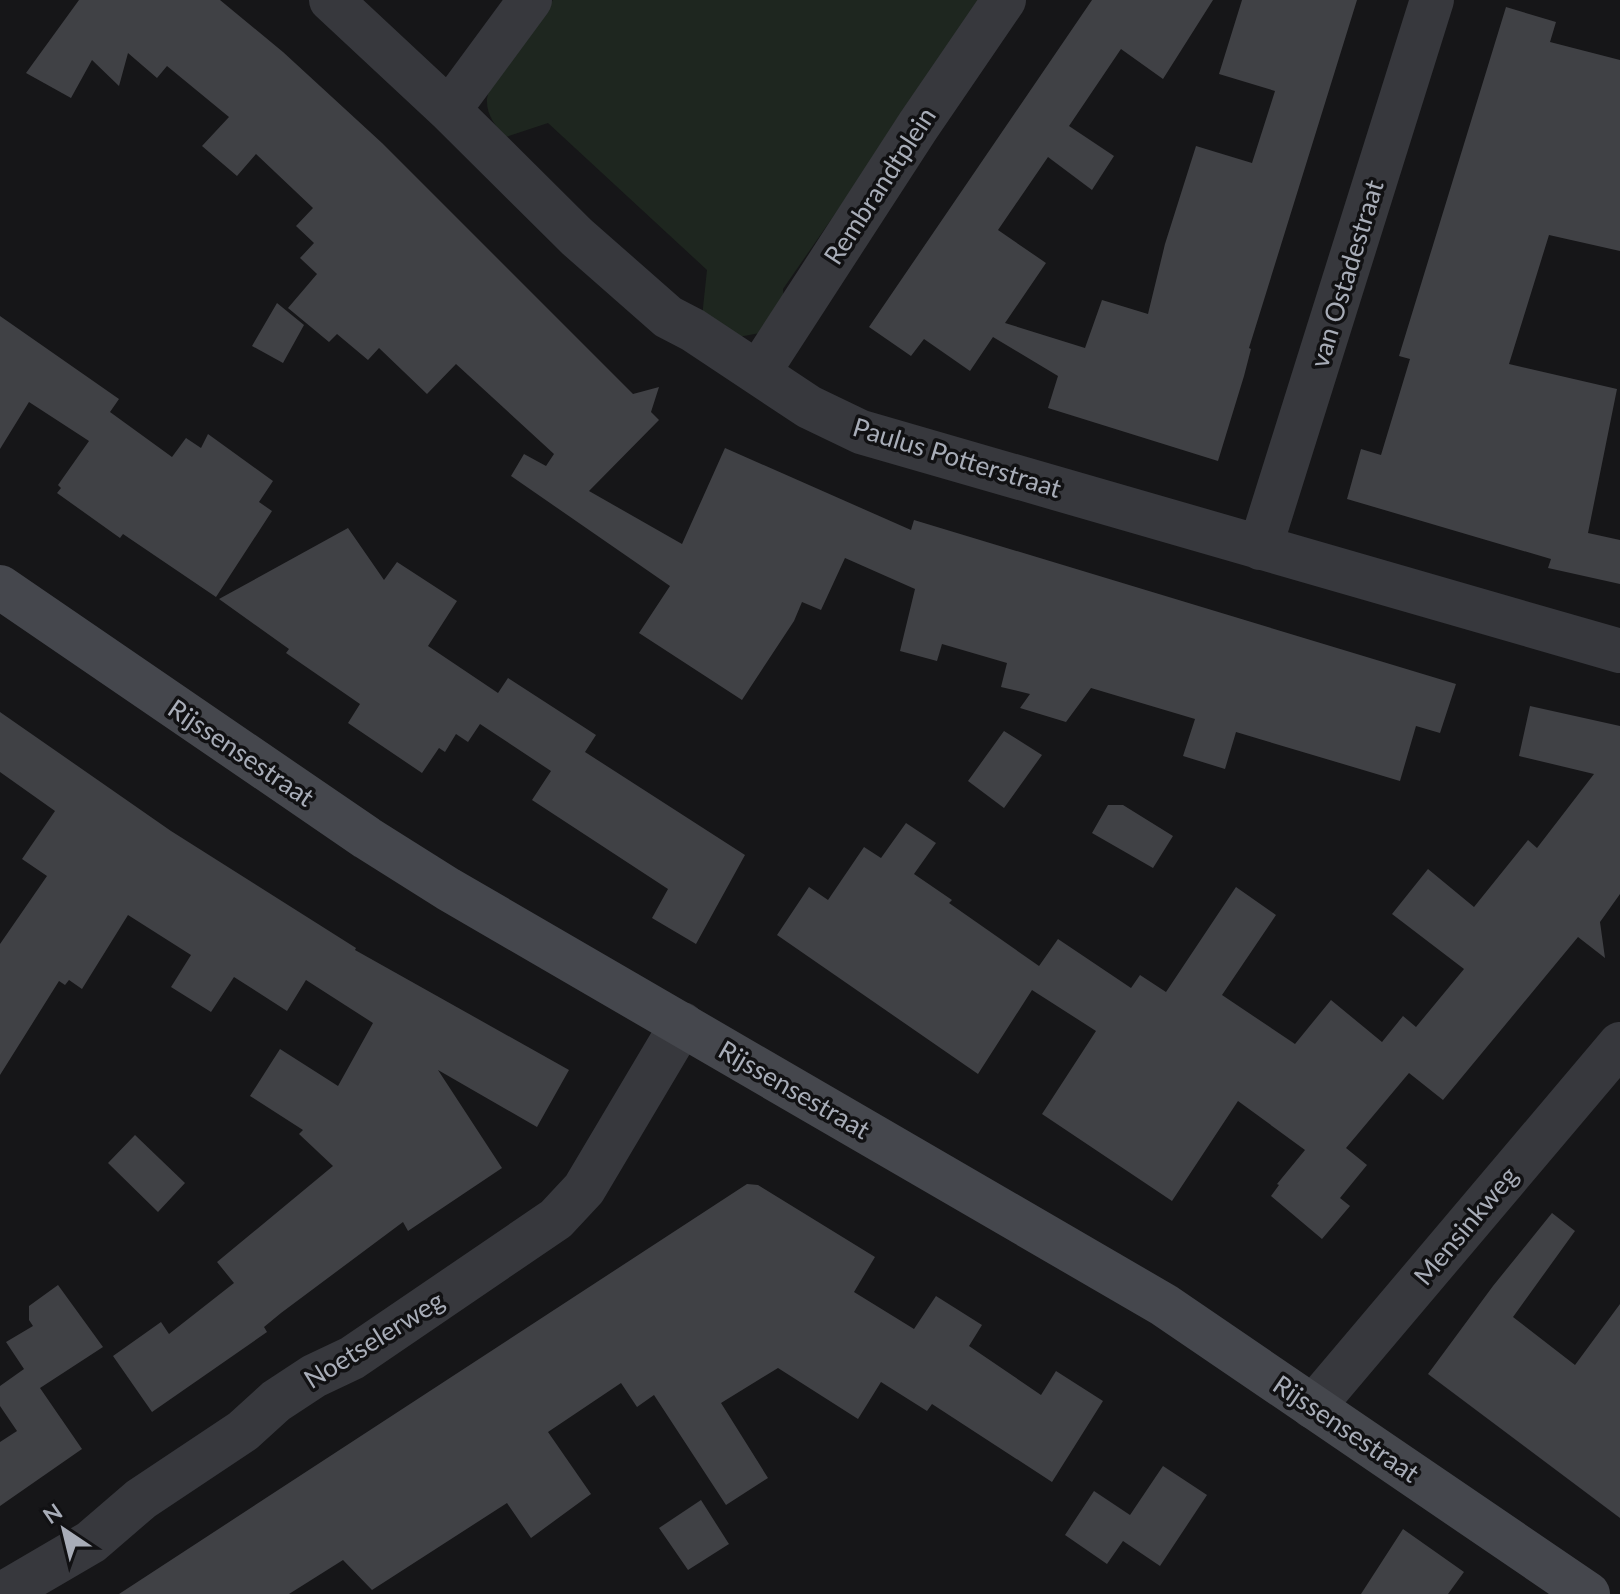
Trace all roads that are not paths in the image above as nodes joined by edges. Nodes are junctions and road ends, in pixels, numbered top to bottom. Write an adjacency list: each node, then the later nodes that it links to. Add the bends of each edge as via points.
1 (331, 0): 5 (street, Paulus Potterstraat)
2 (530, 0): 5 (street)
3 (1004, 0): 6 (street, Rembrandtplein)
4 (1432, 0): 7 (street, van Ostadestraat)
5 (449, 110): 6 (street, Paulus Potterstraat, via 629,285 668,317)
6 (758, 373): 7 (street, Paulus Potterstraat, via 809,407 861,432)
7 (1260, 548): 9 (street, Paulus Potterstraat)
8 (0, 587): 10 (main road, Rijssensestraat, via 367,838)
9 (1620, 651)
10 (682, 1024): 12 (main road, Rijssensestraat, via 1164,1305); 13 (street, Noetselerweg, via 589,1182 556,1219 352,1358 276,1401 91,1542)
11 (1620, 1044): 12 (street, Mensinkweg)
12 (1313, 1407): 14 (main road, Rijssensestraat)
13 (2, 1594)
14 (1588, 1594)

